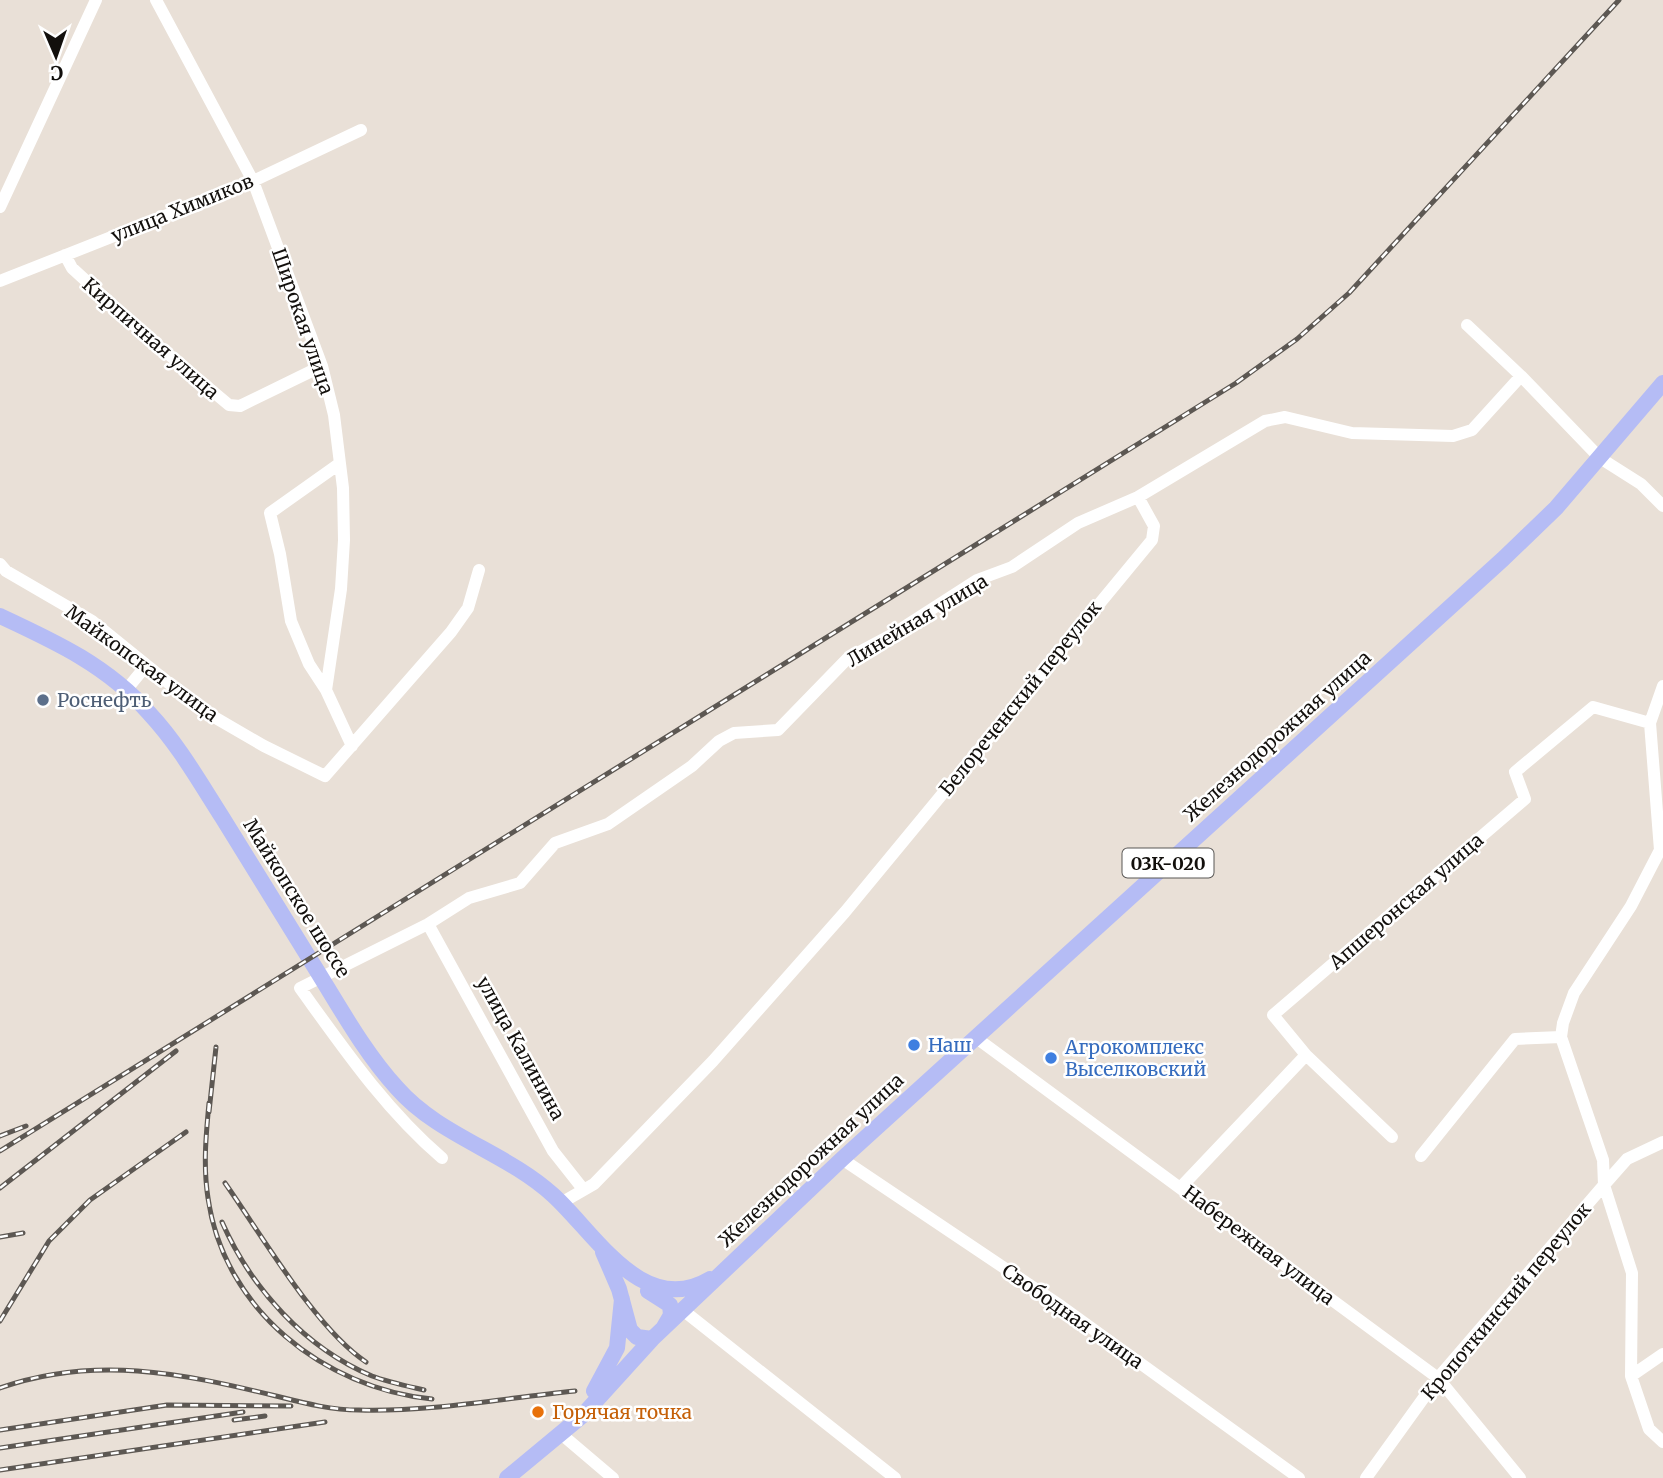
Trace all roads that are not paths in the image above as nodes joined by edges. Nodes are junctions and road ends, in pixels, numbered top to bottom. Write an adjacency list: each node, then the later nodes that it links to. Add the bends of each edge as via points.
1 (96, 0): 5 (street)
2 (156, 0): 4 (street, Широкая улица)
3 (361, 130): 4 (street, улица Химиков)
4 (253, 181): 6 (street, улица Химиков); 9 (street, Широкая улица)
5 (0, 207)
6 (65, 255): 7 (street, улица Химиков); 9 (street, Кирпичная улица, via 72,268 132,324 229,405 240,406)
7 (0, 281)
8 (1467, 325): 10 (street)
9 (322, 366): 13 (street, Широкая улица)
10 (1521, 376): 12 (street); 14 (street, via 1472,430 1430,437 1352,433 1285,417 1265,421)
11 (1663, 383): 12 (main road, Железнодорожная улица / 03К-020)
12 (1600, 458): 15 (street, via 1641,484); 26 (main road, Железнодорожная улица / 03К-020, via 1503,559)
13 (340, 464): 22 (street, Широкая улица, via 341,589); 22 (street, via 270,513 291,621)
14 (1138, 497): 25 (street, Линейная улица, via 1078,523 1012,567 977,580 848,658 778,730 734,733 719,741 692,766 608,824 555,843 520,883 469,898); 36 (street, Белореченский переулок, via 1154,526 1152,540 845,912 713,1061 594,1184)
15 (1663, 506)
16 (0, 564): 19 (street, Майкопская улица, via 92,621)
17 (480, 570): 24 (street, via 468,608 452,632)
18 (0, 616): 21 (main road, Майкопское шоссе, via 92,661)
19 (145, 667): 21 (street); 24 (street, Майкопская улица, via 202,710 325,776)
20 (1663, 686): 23 (street)
21 (127, 689): 37 (main road, Майкопское шоссе, via 192,768 382,1071 417,1107 530,1175)
22 (326, 691): 24 (street)
23 (1650, 723): 27 (street, via 1660,849 1631,906 1574,993); 28 (street, Апшеронская улица, via 1593,707 1515,772 1525,799 1273,1015)
24 (352, 746)
25 (428, 924): 32 (street, Линейная улица, via 300,988 360,1072 407,1128); 36 (street, улица Калинина, via 554,1151)
26 (975, 1037): 33 (main road, Железнодорожная улица / 03К-020); 35 (street, Набережная улица)
27 (1562, 1037): 31 (street, via 1515,1039); 34 (street, via 1603,1160)
28 (1306, 1055): 29 (street, Апшеронская улица); 35 (street)
29 (1392, 1137)
30 (1663, 1142): 34 (street, Кропоткинский переулок, via 1627,1159)
31 (1421, 1156)
32 (442, 1158)
33 (842, 1159): 40 (main road, Железнодорожная улица / 03К-020); 52 (street, Свободная улица, via 1061,1306)
34 (1604, 1185): 45 (street, via 1632,1273); 46 (street, Кропоткинский переулок)
35 (1181, 1187): 46 (street, Набережная улица)
36 (583, 1189): 37 (street, Белореченский переулок)
37 (561, 1203): 38 (main road)
38 (599, 1244): 39 (main road); 41 (main road)
39 (624, 1269): 40 (main road, via 649,1285 674,1289 697,1286); 43 (main road, via 639,1286 670,1305 671,1315)
40 (725, 1269): 42 (main road, Железнодорожная улица / 03К-020)
41 (622, 1299): 43 (main road, via 630,1330 641,1339); 47 (main road, via 615,1356)
42 (684, 1311): 43 (main road, Железнодорожная улица / 03К-020); 51 (street)
43 (656, 1335): 47 (main road, Железнодорожная улица, via 583,1415)
44 (1663, 1354): 45 (street)
45 (1632, 1376): 48 (street, via 1649,1429)
46 (1438, 1378): 53 (street, Кропоткинский переулок); 54 (street, Набережная улица)
47 (560, 1432): 49 (main road, Железнодорожная улица); 50 (street)
48 (1663, 1442)
49 (507, 1478)
50 (612, 1478)
51 (895, 1478)
52 (1299, 1478)
53 (1366, 1478)
54 (1520, 1478)

